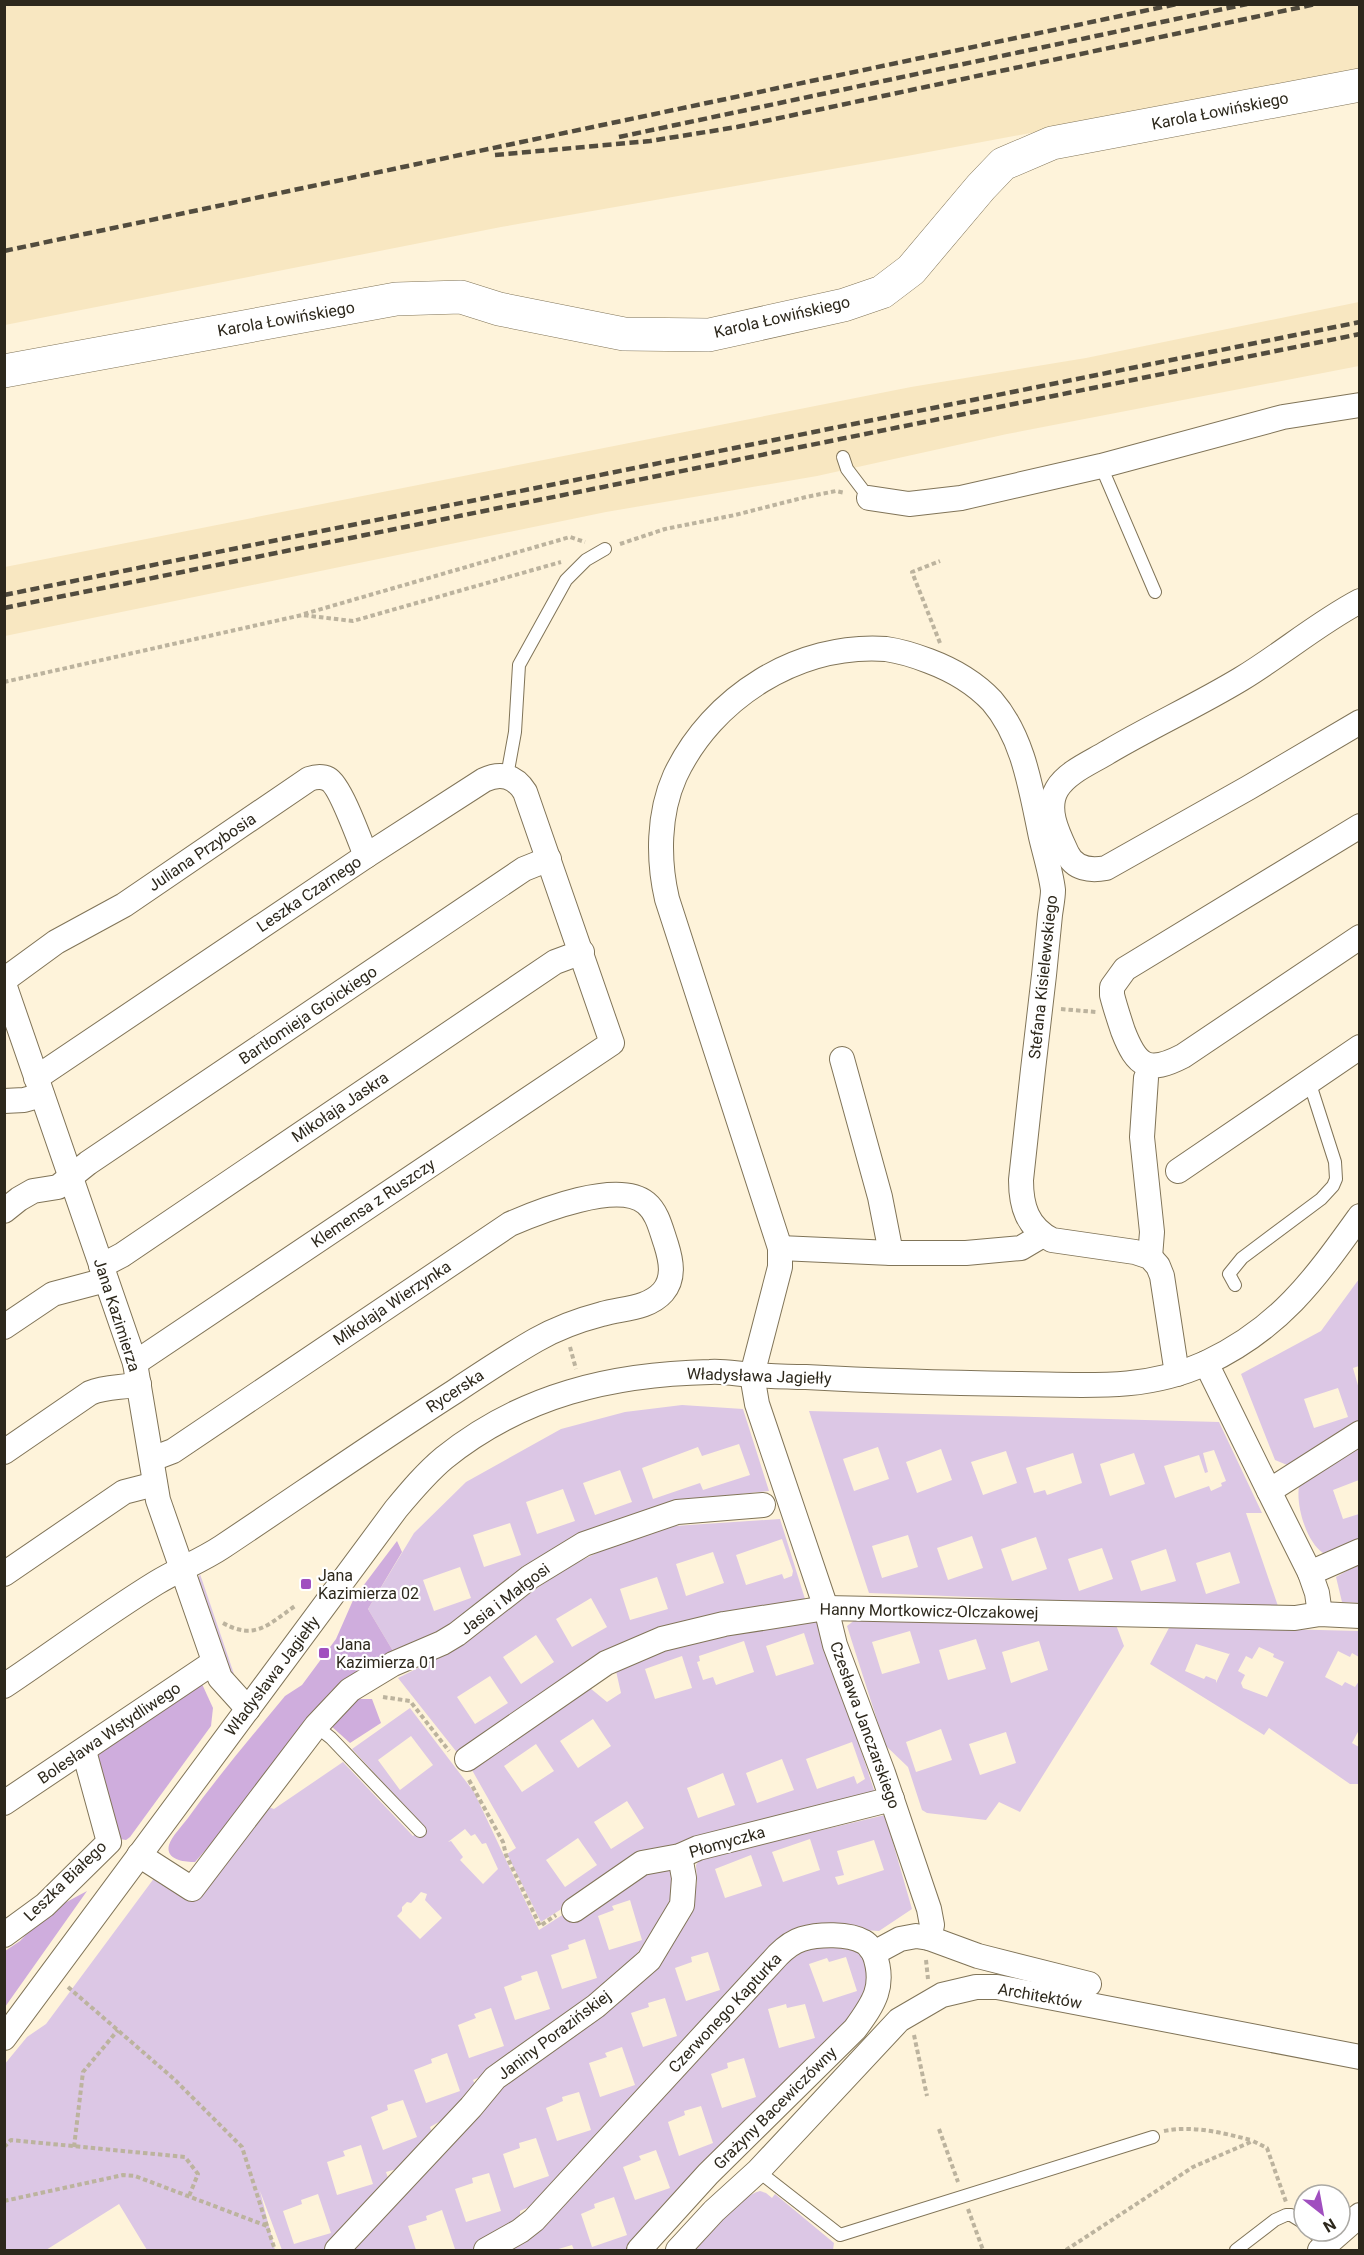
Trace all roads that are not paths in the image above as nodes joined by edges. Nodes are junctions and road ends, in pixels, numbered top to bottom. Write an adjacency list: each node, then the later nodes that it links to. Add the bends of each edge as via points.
1 (1359, 85): 2 (main road, Karola Łowińskiego, via 1052,143 1003,164 911,270 882,292 844,305 709,334 624,334 500,309 461,297 396,299)
2 (4, 371)
3 (1359, 405): 5 (street, via 1283,417)
4 (843, 457): 6 (lane)
5 (1101, 466): 6 (street, via 961,498 909,504); 8 (lane)
6 (869, 498)
7 (605, 549): 11 (lane, via 586,560 566,580 519,665 515,732)
8 (1155, 592)
9 (1359, 601): 10 (street, via 1240,680 1063,779 1055,791 1051,813 1073,863 1095,870 1106,868)
10 (1359, 722)
11 (507, 776): 13 (street, Leszka Czarnego, via 484,780); 14 (street, via 525,792)
12 (1359, 826): 15 (street, via 1125,969 1112,987 1112,995 1134,1056 1149,1065 1166,1065)
13 (366, 856): 17 (street, Juliana Przybosia, via 333,783 322,777 309,779 124,905 56,942); 22 (street, Leszka Czarnego)
14 (549, 859): 16 (street); 25 (street, Bartłomieja Groickiego, via 524,868)
15 (1359, 937)
16 (582, 952): 33 (street, Mikołaja Jaskra, via 555,962 122,1255); 37 (street, Klemensa z Ruszczy, via 612,1043)
17 (6, 990): 22 (street, Jana Kazimierza)
18 (1359, 1047): 21 (street)
19 (842, 1059): 31 (street, via 880,1197)
20 (1146, 1078): 32 (street, via 1142,1137 1152,1232)
21 (1310, 1081): 24 (street); 34 (lane, via 1335,1162 1336,1179 1321,1199 1242,1258 1229,1274)
22 (39, 1086): 23 (street, via 24,1100); 25 (street, Jana Kazimierza)
23 (4, 1101)
24 (1178, 1171)
25 (70, 1177): 27 (street, Bartłomieja Groickiego, via 53,1189 33,1191); 33 (street, Jana Kazimierza)
26 (648, 1204): 42 (street, Mikołaja Wierzynka, via 628,1196 595,1198 549,1208 510,1224 174,1451); 47 (street, Rycerska, via 657,1218 672,1266 666,1288 656,1299 570,1324 537,1339)
27 (4, 1211)
28 (1359, 1216): 36 (street, Władysława Jagiełły, via 1289,1307 1247,1340)
29 (1043, 1235): 30 (street, Stefana Kisielewskiego, via 1030,1222 1023,1207 1021,1180 1053,892 1014,735 990,699 943,667 887,650 848,650 789,664 744,693 701,734 675,778 662,828 661,859 667,899); 31 (street, via 1011,1250); 32 (street, via 1064,1243)
30 (780, 1248): 31 (street); 39 (street, Stefana Kisielewskiego, via 780,1267)
31 (891, 1253)
32 (1150, 1257): 38 (street, via 1162,1276)
33 (103, 1273): 35 (street, Mikołaja Jaskra, via 53,1294); 37 (street, Jana Kazimierza)
34 (1235, 1285)
35 (4, 1327)
36 (1206, 1363): 38 (street, Władysława Jagiełły); 44 (street)
37 (137, 1373): 41 (street, via 120,1388 90,1393); 42 (street, Jana Kazimierza)
38 (1177, 1374): 39 (street, Władysława Jagiełły, via 1105,1386)
39 (752, 1375): 50 (street, Czesława Janczarskiego, via 761,1415); 55 (street, Władysława Jagiełły, via 712,1371 608,1381 554,1397 469,1440 418,1483 396,1509)
40 (1359, 1433): 44 (street)
41 (4, 1452)
42 (152, 1459): 43 (street, Jana Kazimierza)
43 (155, 1484): 47 (street, Jana Kazimierza); 49 (street, via 124,1492)
44 (1269, 1491): 48 (street)
45 (763, 1505): 56 (street, Jasia i Małgosi, via 677,1512 584,1544 530,1578 458,1634 393,1664 350,1690)
46 (1359, 1551): 48 (street)
47 (182, 1569): 53 (street, Jana Kazimierza); 54 (street, Rycerska)
48 (1310, 1573): 51 (street)
49 (4, 1574)
50 (826, 1608): 51 (street, Hanny Mortkowicz-Olczakowej, via 1295,1618); 58 (street, Hanny Mortkowicz-Olczakowej, via 724,1624 662,1639 606,1663); 59 (street, Czesława Janczarskiego, via 835,1645)
51 (1320, 1614): 52 (street, Hanny Mortkowicz-Olczakowej)
52 (1359, 1616)
53 (214, 1662): 55 (street, Jana Kazimierza, via 224,1682); 57 (street, Bolesława Wstydliwego)
54 (4, 1686)
55 (248, 1709): 62 (street, Władysława Jagiełły)
56 (316, 1726): 61 (lane); 62 (street, Jasia i Małgosi, via 192,1889)
57 (84, 1751): 60 (street, Bolesława Wstydliwego); 65 (street, Leszka Białego, via 110,1842 45,1905)
58 (463, 1762)
59 (892, 1799): 63 (street, Płomyczka, via 698,1848); 66 (street, Czesława Janczarskiego, via 929,1909)
60 (4, 1803)
61 (420, 1831)
62 (140, 1855): 69 (street, Władysława Jagiełły)
63 (680, 1856): 64 (street, Płomyczka, via 642,1863); 74 (street, Janiny Porazińskiej, via 684,1878 682,1905 649,1960 596,2006 495,2078)
64 (574, 1910)
65 (4, 1935)
66 (929, 1938): 67 (street, via 900,1939); 68 (street, via 978,1956)
67 (874, 1953): 75 (street, Czerwonego Kapturka, via 865,1942 850,1937 814,1936 789,1945 534,2220); 76 (street, Grażyny Bacewiczówny, via 879,1965 877,1992 855,2029 708,2175)
68 (1089, 1984)
69 (4, 2038)
70 (1359, 2057): 72 (street, Architektów, via 997,1987 959,1990 942,1995 898,2020)
71 (1153, 2137): 72 (lane, via 840,2235)
72 (758, 2171): 77 (street, Architektów)
73 (1292, 2216): 78 (lane, via 1275,2220)
74 (337, 2250)
75 (486, 2250)
76 (639, 2250)
77 (678, 2250)
78 (1236, 2250)

